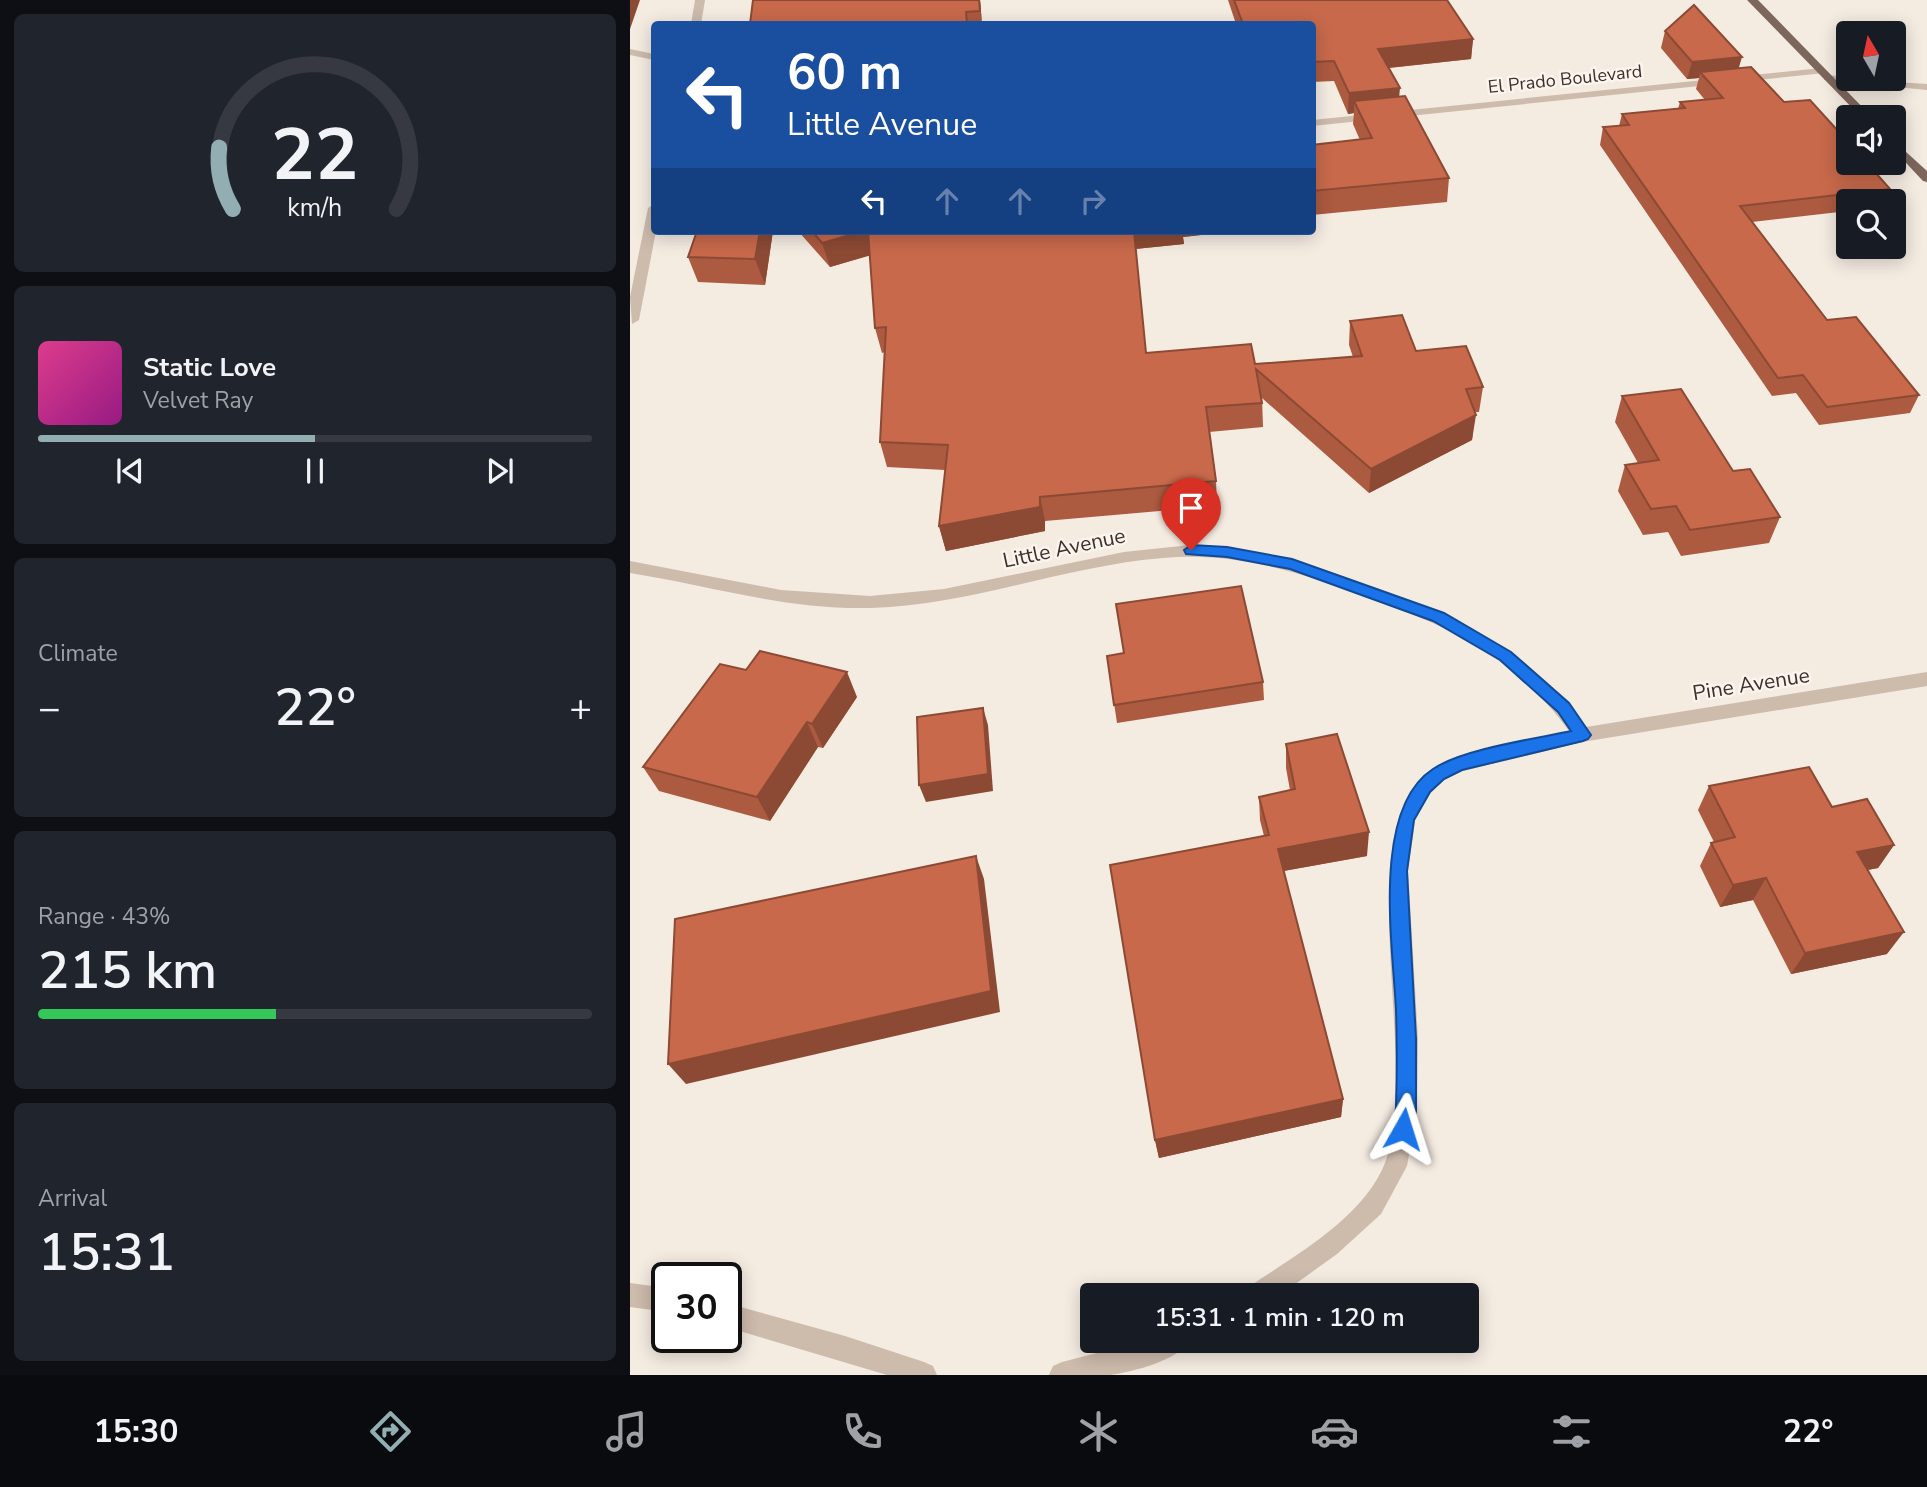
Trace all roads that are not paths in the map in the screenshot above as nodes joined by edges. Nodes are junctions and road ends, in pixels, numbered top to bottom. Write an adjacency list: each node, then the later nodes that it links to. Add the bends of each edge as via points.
1 (700, 0): 3 (street)
2 (1752, 0): 6 (main road)
3 (696, 21)
4 (630, 52): 5 (street)
5 (651, 56)
6 (1825, 75): 7 (street, El Prado Boulevard); 8 (main road); 9 (street, El Prado Boulevard)
7 (1927, 87)
8 (1855, 105)
9 (1316, 122)
10 (1906, 156): 11 (main road)
11 (1927, 178)
12 (651, 223): 13 (street)
13 (632, 320)
14 (630, 567): 16 (street, Little Avenue, via 791,598 871,602 974,590 1162,552 1227,552 1267,559 1352,585 1461,629 1505,656 1563,707)
15 (1927, 679): 16 (street, Pine Avenue)
16 (1583, 735): 17 (street, Pine Avenue, via 1459,764 1438,774 1413,803 1398,871 1407,1051 1406,1111 1396,1166 1373,1206)
17 (1276, 1283)
18 (630, 1295): 19 (street)
19 (651, 1298)
20 (742, 1319): 22 (street)
21 (1146, 1353): 23 (street)
22 (924, 1375)
23 (1062, 1375)

